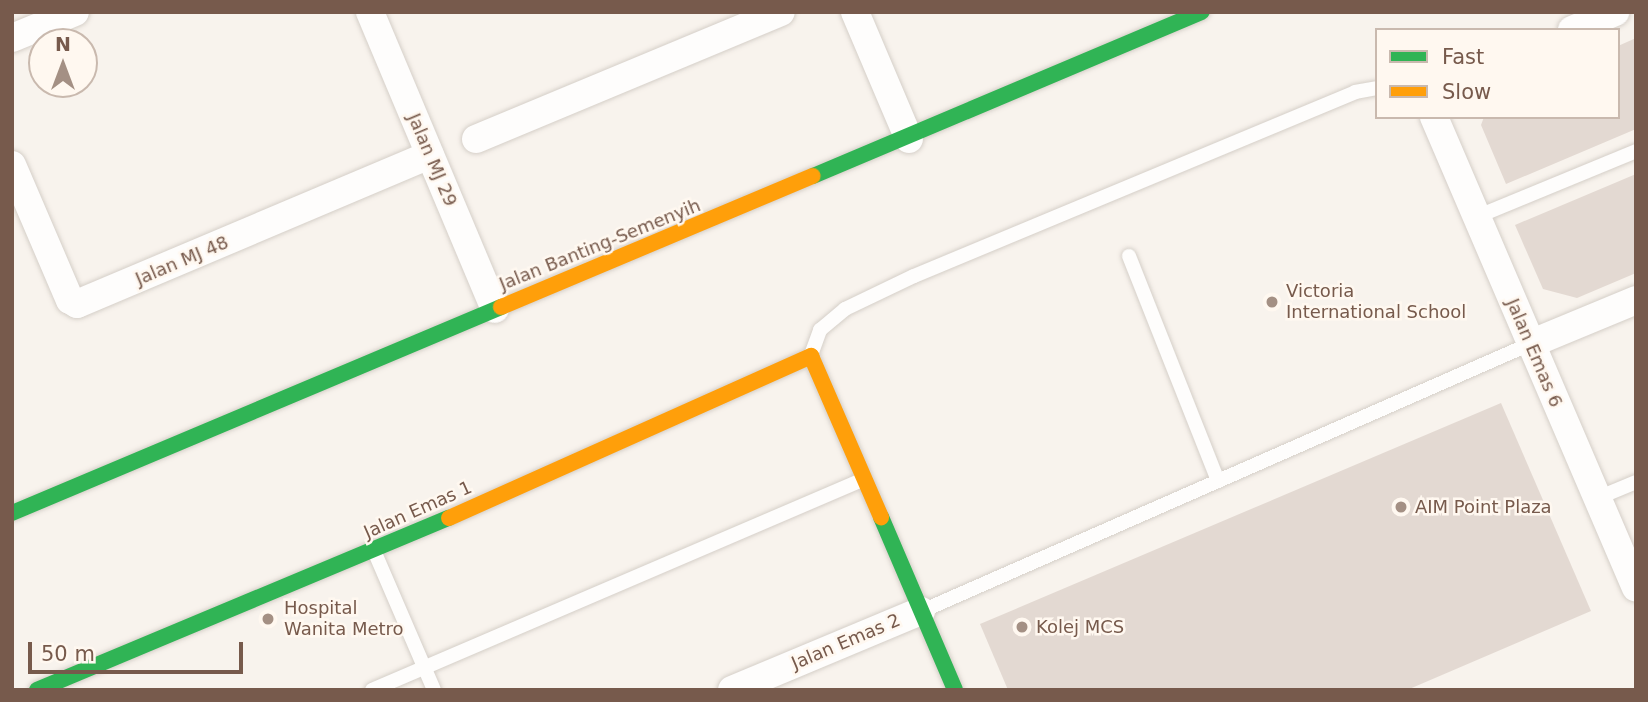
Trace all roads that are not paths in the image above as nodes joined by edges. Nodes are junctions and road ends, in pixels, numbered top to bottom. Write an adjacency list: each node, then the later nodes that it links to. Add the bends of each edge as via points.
1 (75, 12): 8 (street)
2 (370, 12): 14 (street, Jalan MJ 29)
3 (781, 12): 11 (street)
4 (855, 12): 12 (street)
5 (1202, 12): 12 (main road, Jalan Banting-Semenyih)
6 (1615, 12): 7 (street)
7 (1577, 28)
8 (12, 38)
9 (1375, 88): 21 (lane, via 1355,92 868,298 820,330)
10 (1435, 119): 16 (street, Jalan Emas 6)
11 (476, 139)
12 (909, 139): 19 (main road, Jalan Banting-Semenyih)
13 (1636, 151): 16 (lane)
14 (430, 155): 15 (street, Jalan MJ 48, via 77,304 70,300); 19 (street, Jalan MJ 29)
15 (12, 165)
16 (1476, 217): 20 (street, Jalan Emas 6)
17 (1129, 256): 23 (lane)
18 (1636, 300): 20 (street)
19 (495, 309): 26 (main road, Jalan Banting-Semenyih, via 255,415)
20 (1530, 344): 23 (lane); 25 (street, Jalan Emas 6)
21 (811, 356): 22 (main road); 27 (main road, Jalan Emas 1)
22 (864, 479): 29 (main road); 30 (lane)
23 (1218, 481): 29 (lane)
24 (1636, 482): 25 (lane)
25 (1595, 499): 28 (street, Jalan Emas 6)
26 (12, 513)
27 (374, 551): 30 (lane); 31 (main road, Jalan Emas 1)
28 (1636, 588)
29 (921, 611): 34 (street, Jalan Emas 2); 35 (main road)
30 (425, 667): 32 (lane); 33 (lane)
31 (37, 690)
32 (372, 690)
33 (435, 690)
34 (732, 690)
35 (955, 690)

